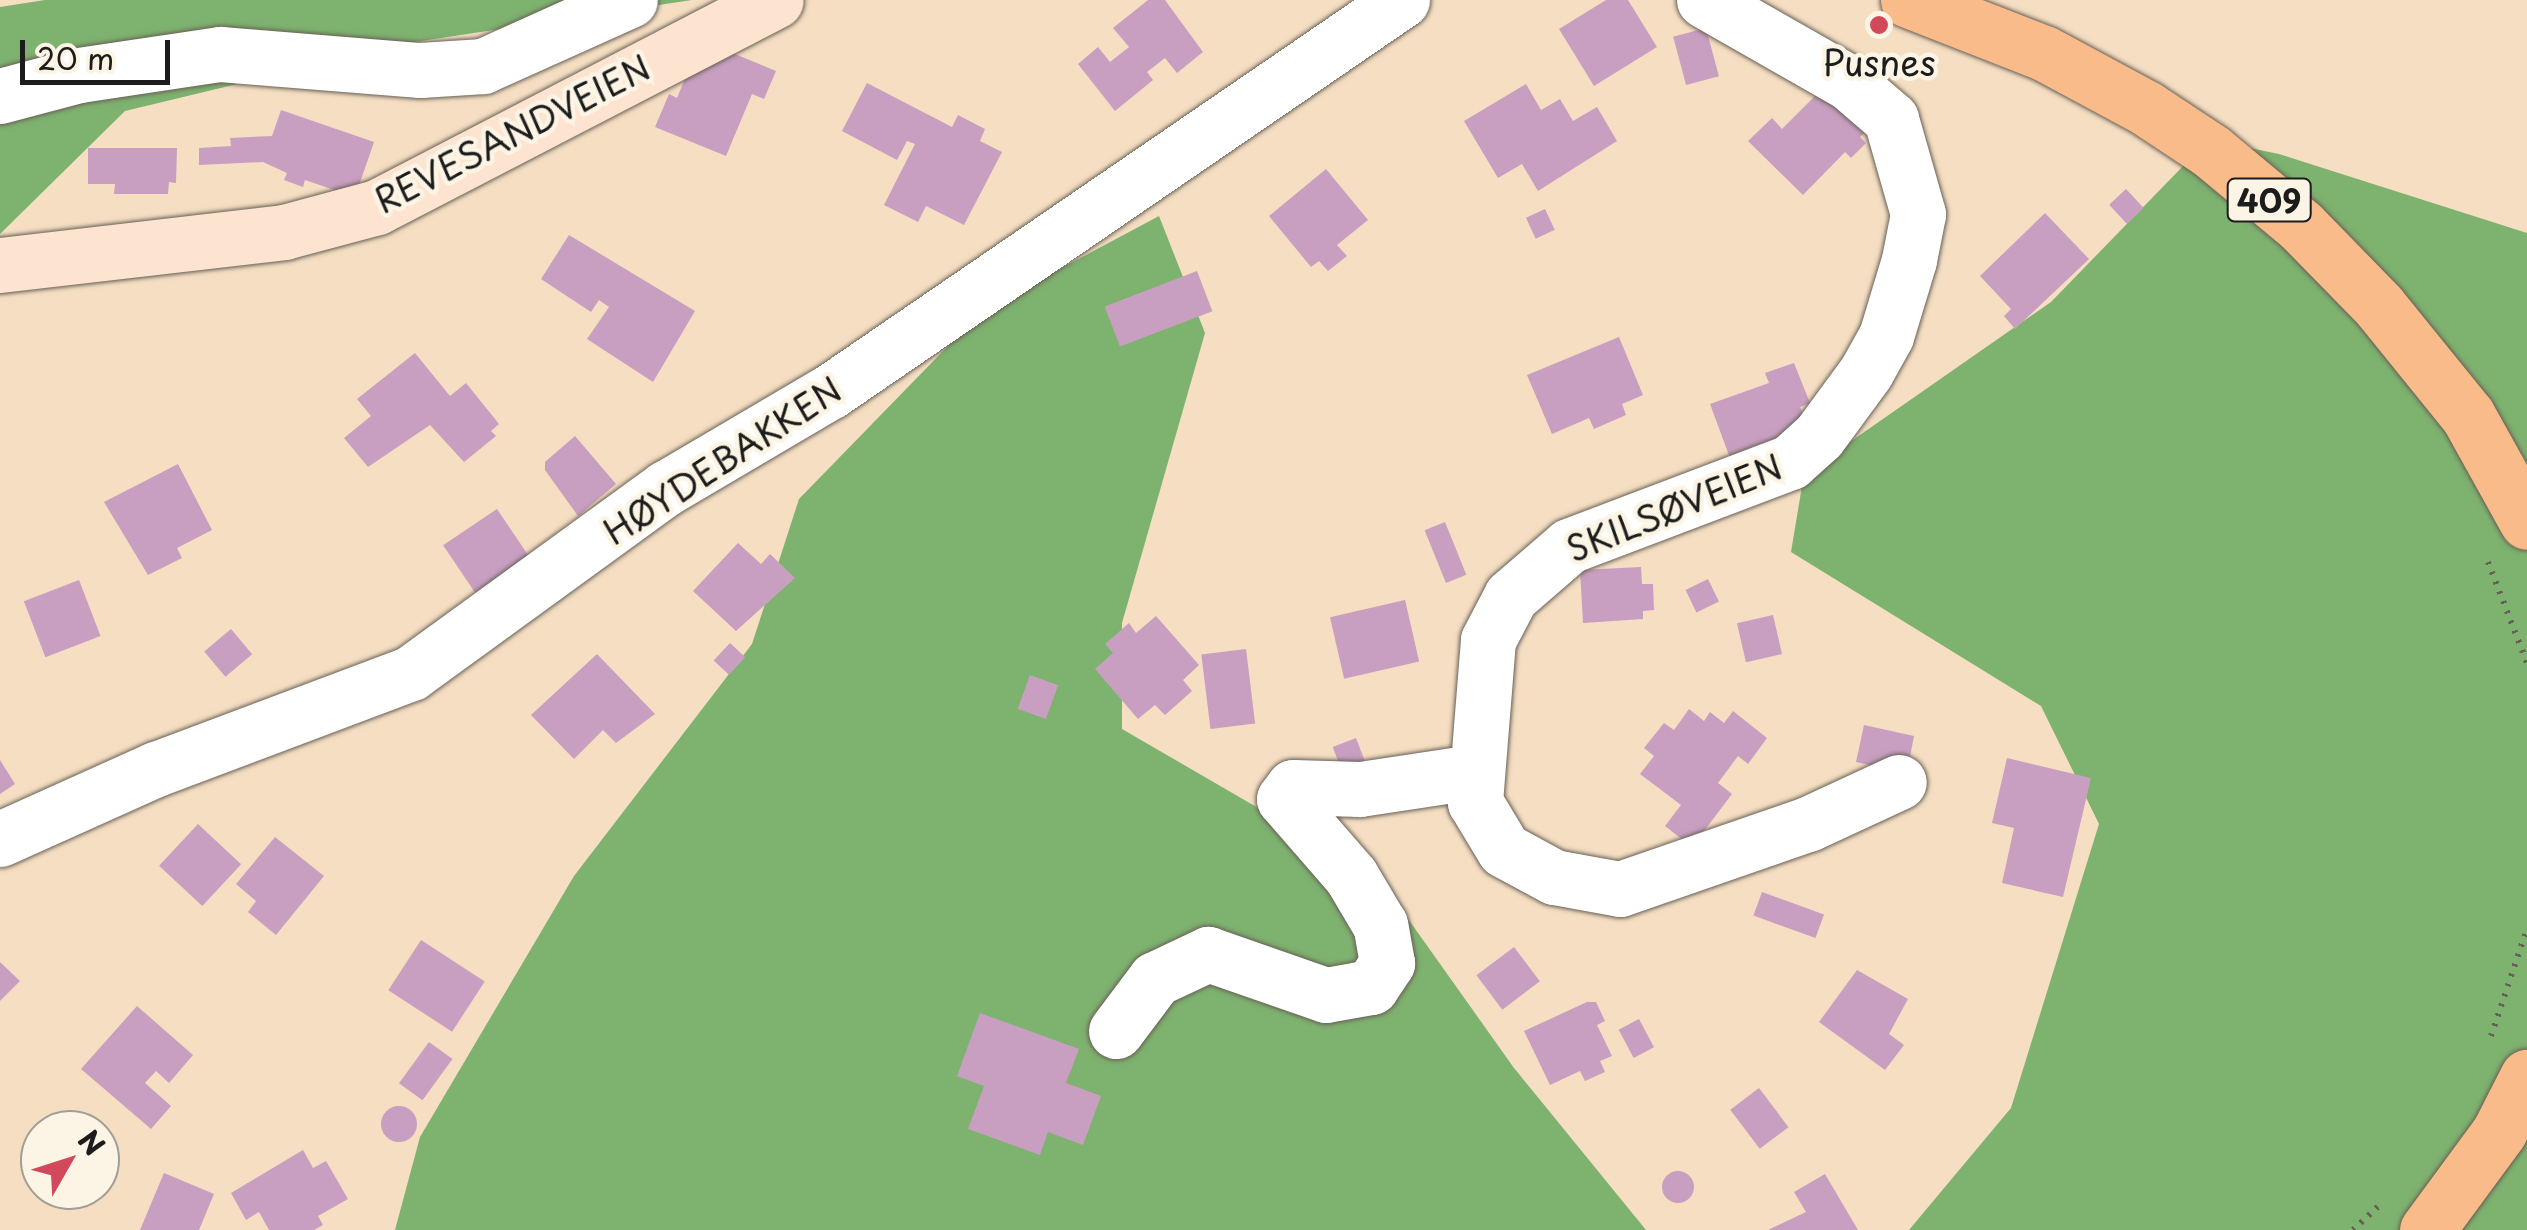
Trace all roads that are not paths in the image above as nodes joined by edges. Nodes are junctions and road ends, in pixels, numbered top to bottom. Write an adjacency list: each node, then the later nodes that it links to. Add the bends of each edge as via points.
1 (630, 0): 6 (street, via 484,66 420,70 220,54 80,75)
2 (776, 0): 7 (main road, REVESANDVEIEN, via 377,207 284,232)
3 (1402, 0): 11 (street, HØYDEBAKKEN, via 831,391 666,488 411,673 156,769)
4 (1704, 0): 9 (street, SKILSØVEIEN, via 1848,82 1891,120 1918,214 1910,260 1886,336 1866,372 1819,436 1790,462 1569,546 1511,596 1488,640)
5 (1908, 0): 8 (main road, 409, via 2044,53 2146,108 2210,150 2286,214 2379,306 2468,416)
6 (0, 96)
7 (0, 265)
8 (2504, 532)
9 (1473, 772): 10 (street, SKILSØVEIEN, via 1474,802 1504,850 1554,878 1620,889 1808,824); 12 (street, via 1360,788 1293,787 1284,800 1350,876 1380,925 1387,963 1371,987 1350,996 1326,995 1208,954 1155,979)
10 (1900, 782)
11 (0, 840)
12 (1116, 1031)
13 (2508, 1059): 14 (main road, via 2499,1132)
14 (2406, 1215)

